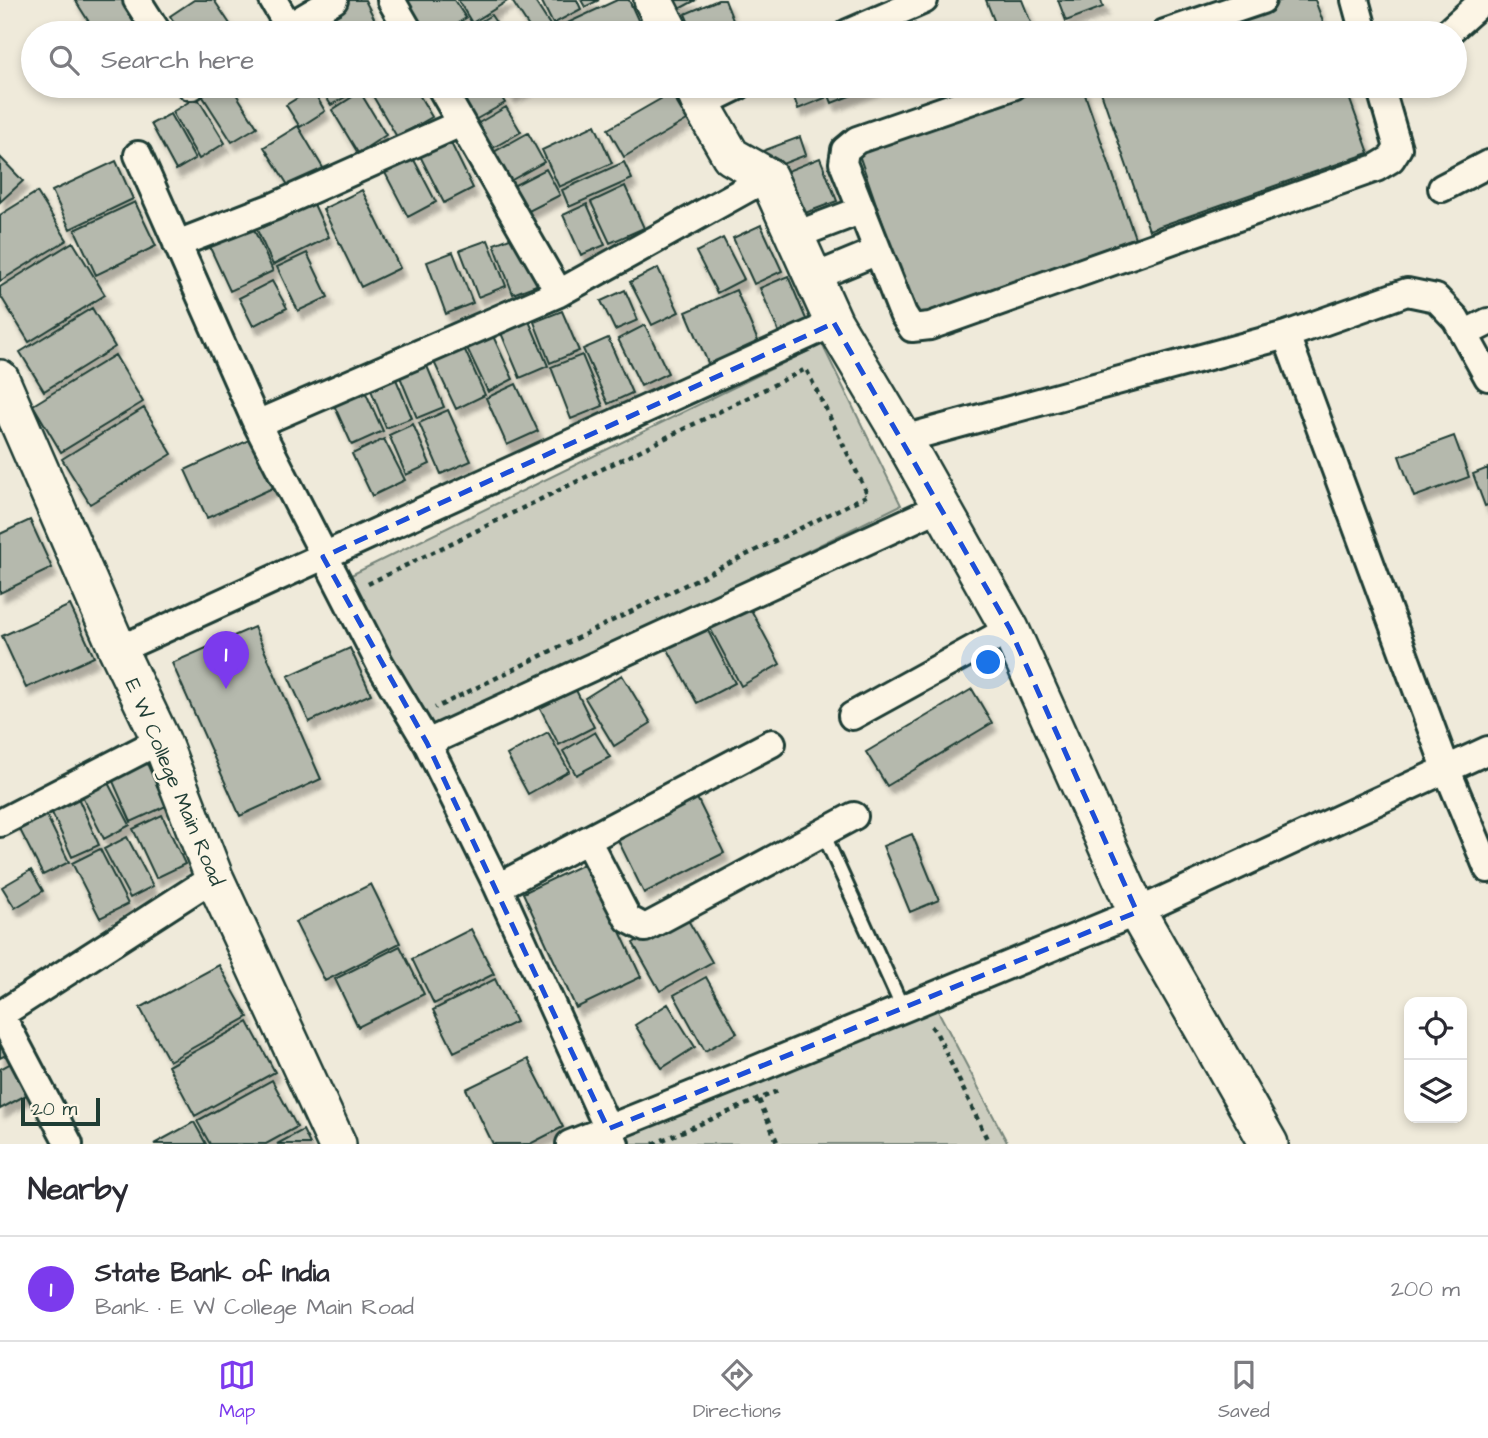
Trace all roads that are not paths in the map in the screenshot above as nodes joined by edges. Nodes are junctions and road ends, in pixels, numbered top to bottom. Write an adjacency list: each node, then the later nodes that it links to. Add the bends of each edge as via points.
1 (137, 0): 11 (street)
2 (273, 0): 12 (street)
3 (334, 0): 13 (street)
4 (391, 0): 14 (street)
5 (653, 0): 15 (street)
6 (924, 0): 10 (street)
7 (1262, 0): 17 (street)
8 (1355, 0): 18 (street)
9 (1483, 0): 19 (street)
10 (890, 6): 16 (street)
11 (150, 21)
12 (281, 21)
13 (299, 21)
14 (403, 21)
15 (664, 21)
16 (867, 21)
17 (1201, 21)
18 (1361, 21)
19 (1460, 21)
20 (447, 98): 24 (street)
21 (699, 98): 27 (street, via 731,156)
22 (978, 98): 29 (street, via 857,139 845,149 844,163)
23 (1383, 98): 32 (street, via 1398,148 1376,169 930,326 912,328)
24 (461, 123): 31 (street); 34 (street)
25 (138, 155): 31 (street)
26 (1488, 164): 28 (street)
27 (768, 177): 30 (street); 34 (street)
28 (1442, 187)
29 (862, 210): 30 (street); 32 (street)
30 (796, 235): 33 (street)
31 (177, 244): 41 (street)
32 (878, 251): 33 (street)
33 (815, 276): 36 (street)
34 (559, 293): 41 (street)
35 (1488, 322): 37 (street)
36 (834, 323): 42 (street); 44 (street)
37 (1464, 334): 38 (street, via 1436,298 1407,292); 39 (street)
38 (1286, 335): 42 (street); 52 (street)
39 (1488, 377)
40 (0, 379): 46 (street, E W College Main Road)
41 (257, 424): 44 (street)
42 (903, 439): 43 (street)
43 (940, 507): 45 (street); 49 (street)
44 (323, 557): 46 (street); 49 (street)
45 (1010, 629): 47 (street); 60 (street)
46 (118, 650): 48 (street, E W College Main Road)
47 (852, 716)
48 (161, 740): 54 (street); 58 (street, E W College Main Road)
49 (427, 743): 59 (street)
50 (772, 743): 56 (street)
51 (1488, 750): 52 (street)
52 (1446, 768): 57 (street); 60 (street)
53 (854, 816): 55 (street)
54 (0, 823)
55 (823, 832): 56 (street, via 645,928 628,919); 61 (lane)
56 (587, 840): 59 (street)
57 (1488, 869)
58 (214, 877): 62 (street); 65 (street, E W College Main Road)
59 (498, 887): 63 (street)
60 (1137, 912): 61 (street); 67 (street)
61 (903, 1009): 63 (street)
62 (1, 1015): 64 (street)
63 (611, 1137): 66 (street)
64 (69, 1144)
65 (337, 1144)
66 (570, 1144)
67 (1269, 1144)

